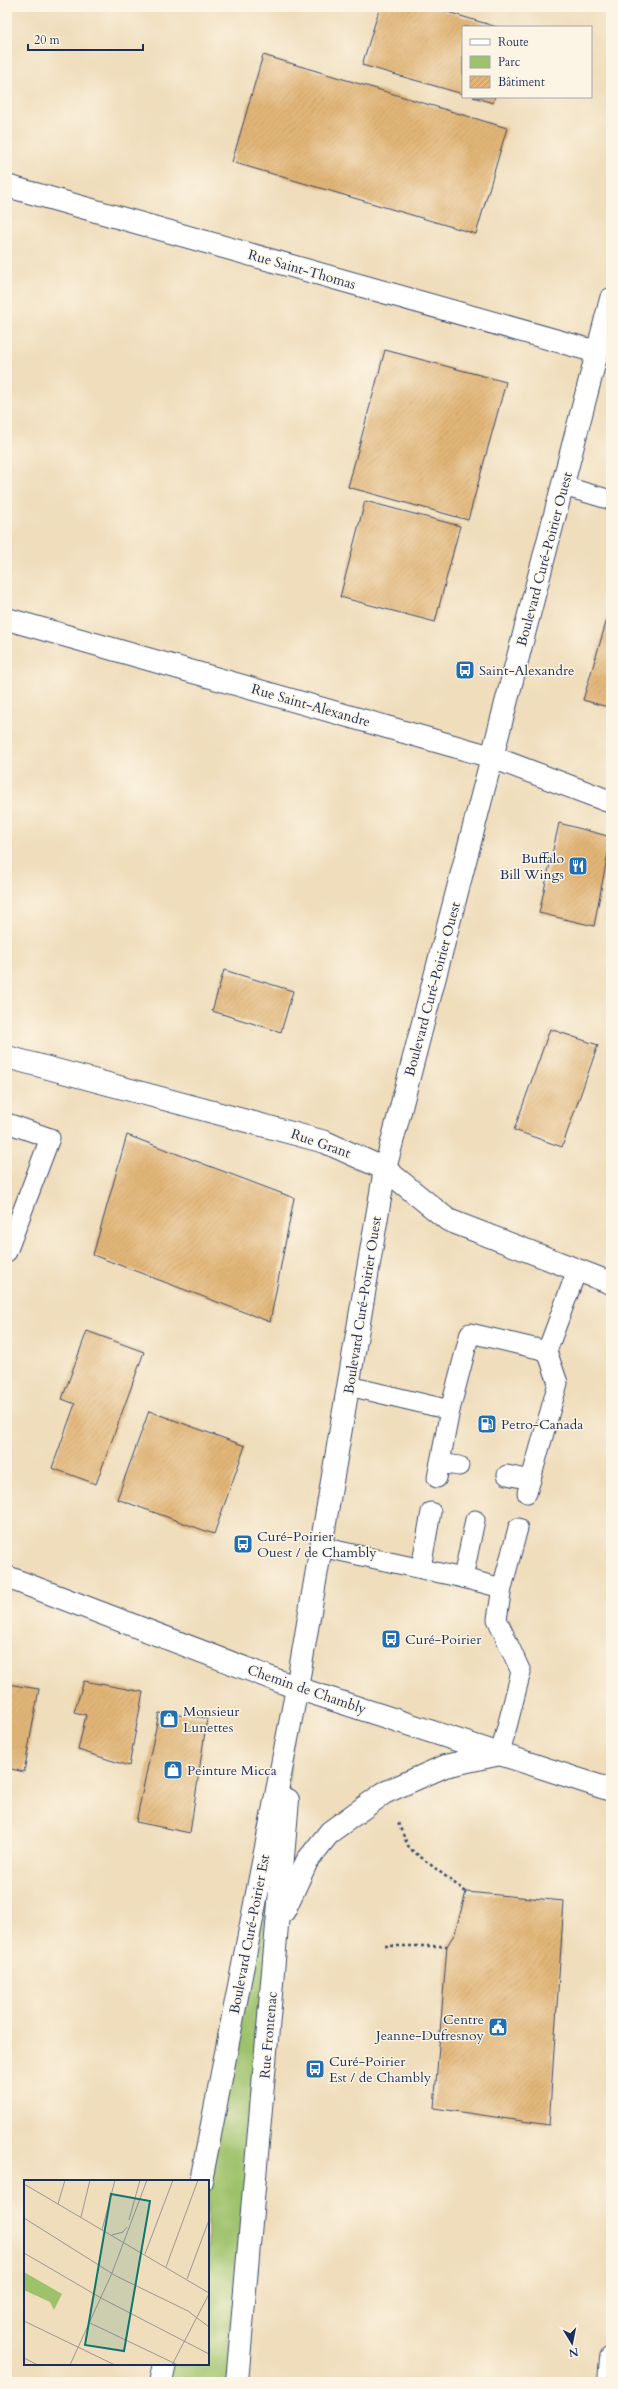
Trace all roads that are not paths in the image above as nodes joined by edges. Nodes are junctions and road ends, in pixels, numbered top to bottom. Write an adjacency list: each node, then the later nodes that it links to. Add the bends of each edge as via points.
1 (7, 186): 3 (main road, Rue Saint-Thomas)
2 (611, 299): 3 (main road, Boulevard Curé-Poirier Ouest)
3 (597, 352): 4 (main road, Boulevard Curé-Poirier Ouest)
4 (563, 486): 5 (lane); 7 (main road, Boulevard Curé-Poirier Ouest)
5 (611, 500)
6 (7, 619): 7 (main road, Rue Saint-Alexandre)
7 (492, 757): 8 (main road, Rue Saint-Alexandre); 11 (main road, Boulevard Curé-Poirier Ouest)
8 (611, 802)
9 (7, 1057): 11 (main road, Rue Grant, via 326,1142)
10 (7, 1123): 12 (lane, via 50,1138)
11 (385, 1169): 13 (main road, Rue Grant, via 448,1220); 16 (main road, Boulevard Curé-Poirier Ouest)
12 (7, 1252)
13 (577, 1270): 14 (main road, Rue Grant); 15 (lane)
14 (611, 1283)
15 (547, 1351): 17 (lane, via 470,1333); 19 (lane, via 558,1383 529,1487)
16 (349, 1386): 17 (lane); 23 (main road, Boulevard Curé-Poirier Ouest)
17 (450, 1410): 18 (lane, via 439,1470)
18 (459, 1466)
19 (507, 1475)
20 (431, 1512): 24 (lane)
21 (474, 1520): 26 (lane)
22 (518, 1528): 27 (lane)
23 (321, 1547): 24 (lane); 28 (main road, Boulevard Curé-Poirier Ouest)
24 (421, 1568): 26 (lane)
25 (7, 1577): 28 (main road, Chemin de Chambly)
26 (463, 1578): 27 (lane)
27 (502, 1588): 29 (lane, via 497,1618 522,1672)
28 (297, 1688): 29 (main road, Chemin de Chambly); 31 (main road, Rue Frontenac); 32 (main road, Boulevard Curé-Poirier Est)
29 (500, 1754): 30 (main road, Chemin de Chambly); 31 (main road, via 445,1766 384,1793 330,1832 307,1860)
30 (611, 1790)
31 (277, 1926): 36 (main road, Rue Frontenac)
32 (201, 2180)
33 (611, 2358): 37 (main road)
34 (165, 2365): 35 (main road)
35 (161, 2382)
36 (238, 2382)
37 (609, 2382)

